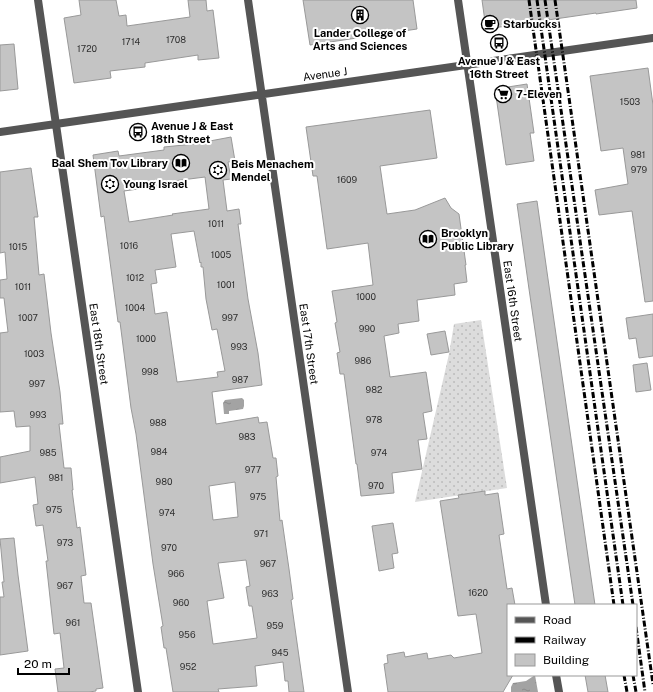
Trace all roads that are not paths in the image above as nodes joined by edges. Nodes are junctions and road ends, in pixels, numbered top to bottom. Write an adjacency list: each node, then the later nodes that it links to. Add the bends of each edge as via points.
1 (38, 0): 7 (street, East 18th Street)
2 (248, 0): 6 (street, East 17th Street)
3 (458, 0): 5 (street, East 16th Street)
4 (653, 38): 5 (street, Avenue J)
5 (468, 65): 6 (street, Avenue J); 9 (street, East 16th Street)
6 (262, 94): 7 (street, Avenue J); 12 (street, East 17th Street)
7 (56, 124): 8 (street, Avenue J); 11 (street, East 18th Street)
8 (0, 132)
9 (546, 604)
10 (556, 676): 13 (street)
11 (138, 692)
12 (348, 692)
13 (558, 692)

